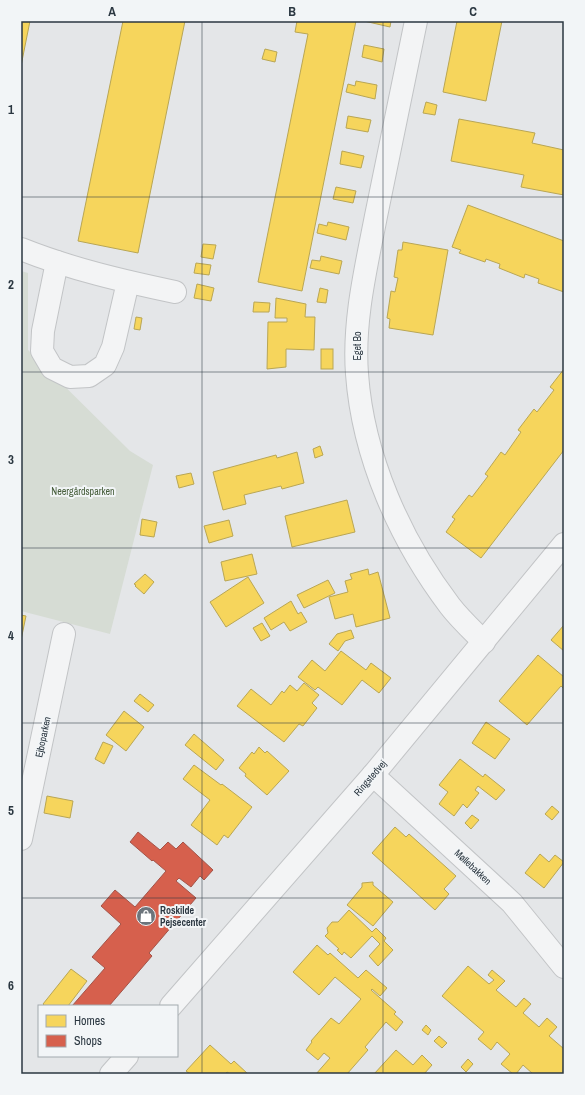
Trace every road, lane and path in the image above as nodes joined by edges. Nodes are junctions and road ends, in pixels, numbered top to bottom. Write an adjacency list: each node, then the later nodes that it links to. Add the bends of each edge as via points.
1 (416, 21): 8 (street, Eget Bo, via 364,276 357,329 357,374 364,424 376,466 392,507 430,577 450,606)
2 (21, 249): 3 (street)
3 (57, 262): 4 (street); 4 (street, via 43,331 42,351 52,368 70,377 89,376 105,365 113,347)
4 (128, 282): 5 (street)
5 (175, 292)
6 (564, 544): 8 (street, Ringstedvej)
7 (64, 634): 10 (street, Ejboparken)
8 (484, 642): 9 (street, Ringstedvej)
9 (373, 775): 11 (street, Møllebakken, via 512,903); 12 (street, Ringstedvej)
10 (21, 839)
11 (564, 968)
12 (172, 1005)
13 (126, 1057): 14 (street)
14 (112, 1074)

